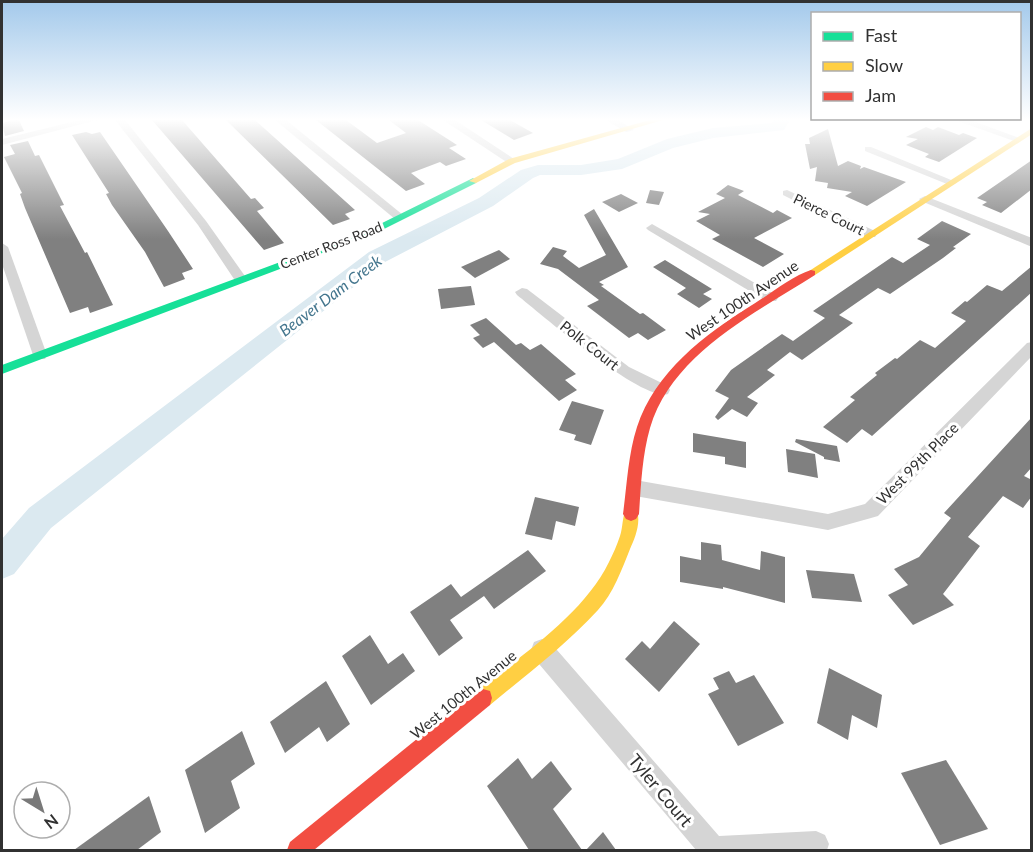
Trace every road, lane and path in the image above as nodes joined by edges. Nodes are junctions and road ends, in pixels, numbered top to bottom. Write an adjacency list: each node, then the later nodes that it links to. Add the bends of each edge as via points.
1 (152, 160): 15 (street)
2 (329, 160): 10 (street)
3 (517, 160): 6 (street, Center Ross Road)
4 (895, 160): 7 (street)
5 (985, 160): 7 (street, West 100th Avenue)
6 (512, 161): 10 (street, Center Ross Road)
7 (951, 182): 9 (street, West 100th Avenue)
8 (787, 193): 12 (street, Pierce Court)
9 (925, 199): 12 (street, West 100th Avenue); 13 (street)
10 (399, 217): 15 (street, Center Ross Road, via 375,230)
11 (652, 228): 17 (street)
12 (871, 234): 17 (street, West 100th Avenue)
13 (1032, 243)
14 (2, 247): 19 (street)
15 (242, 279): 19 (street, Center Ross Road)
16 (522, 292): 21 (street, Polk Court, via 624,371)
17 (771, 298): 21 (street, West 100th Avenue, via 697,349)
18 (1032, 347): 22 (street, West 99th Place, via 871,510 828,522)
19 (40, 355): 20 (street, Center Ross Road)
20 (2, 370)
21 (662, 390): 22 (street, West 100th Avenue, via 648,415)
22 (635, 488): 23 (street, West 100th Avenue, via 628,536 614,569 593,603)
23 (542, 650): 24 (street, Tyler Court, via 713,850); 25 (street, West 100th Avenue)
24 (816, 844)
25 (298, 850)

